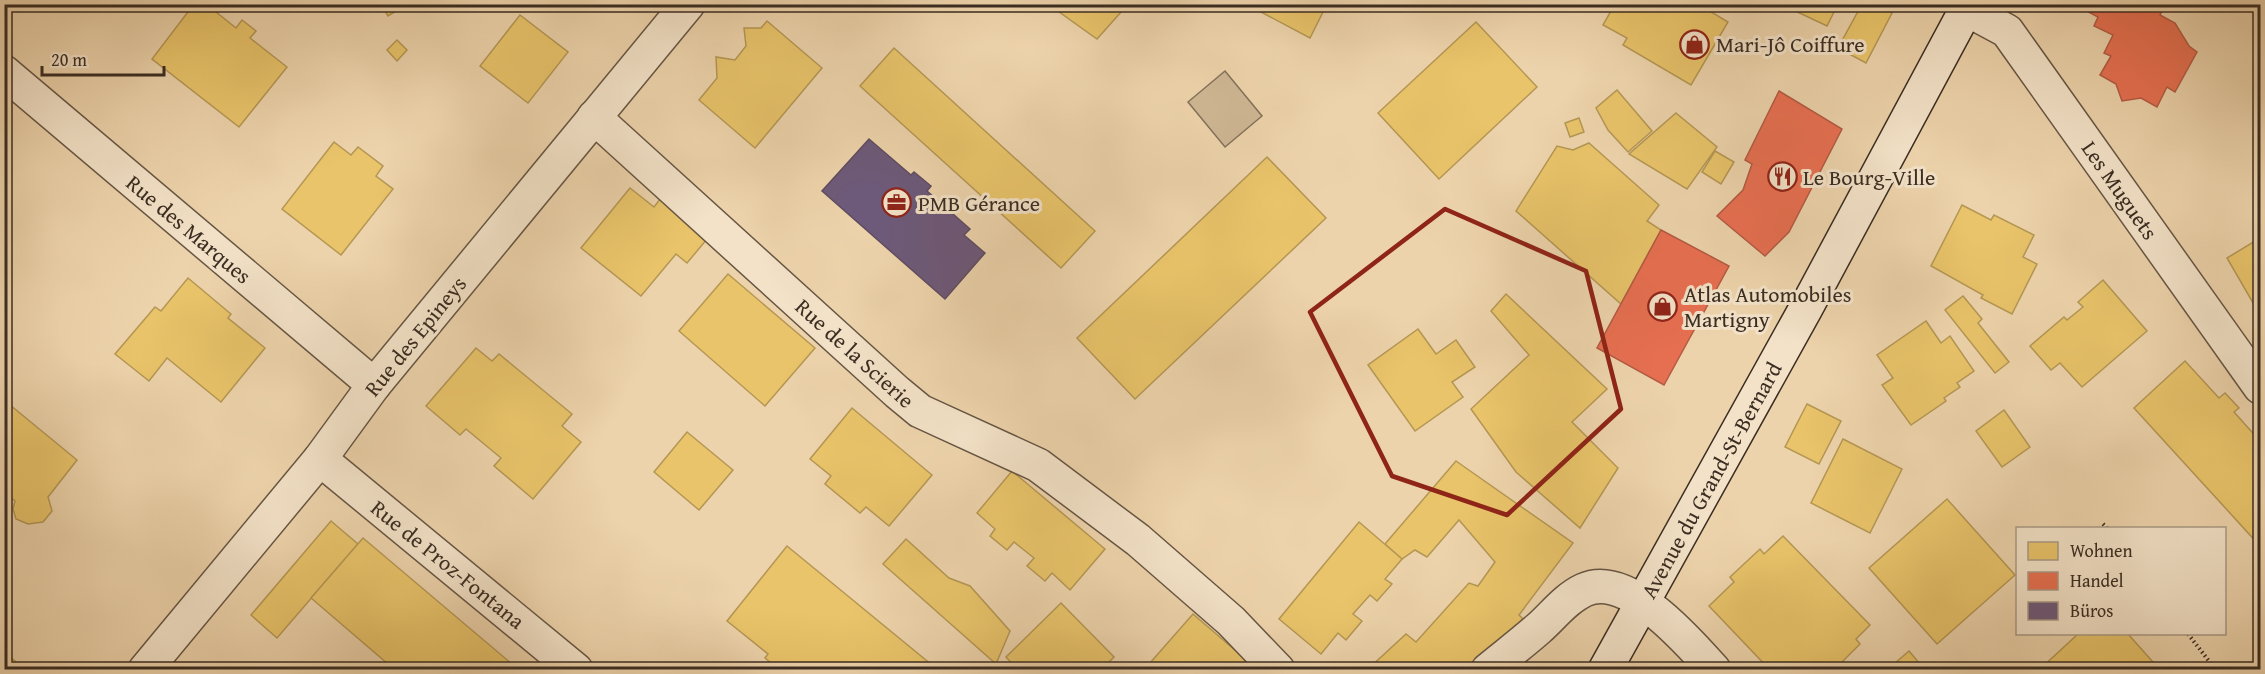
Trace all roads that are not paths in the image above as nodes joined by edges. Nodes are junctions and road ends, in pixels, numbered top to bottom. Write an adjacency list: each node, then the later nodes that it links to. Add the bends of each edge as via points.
1 (688, 4): 4 (street, Rue des Epineys)
2 (1968, 7): 6 (street, Les Muguets, via 2007,31); 8 (street, Avenue du Grand-St-Bernard)
3 (4, 72): 5 (street, Rue des Marques)
4 (594, 117): 5 (street, Rue des Epineys); 11 (street, Rue de la Scierie, via 920,411 1038,465 1138,540 1231,621)
5 (374, 385): 7 (street, Rue des Epineys)
6 (2260, 387)
7 (320, 459): 9 (street, Rue des Epineys); 10 (street, Rue de Proz-Fontana)
8 (1643, 602): 12 (street, via 1604,586 1584,590); 13 (street, Avenue du Grand-St-Bernard); 14 (street, via 1673,625)
9 (145, 669)
10 (576, 669)
11 (1278, 669)
12 (1488, 669)
13 (1605, 669)
14 (1714, 669)

